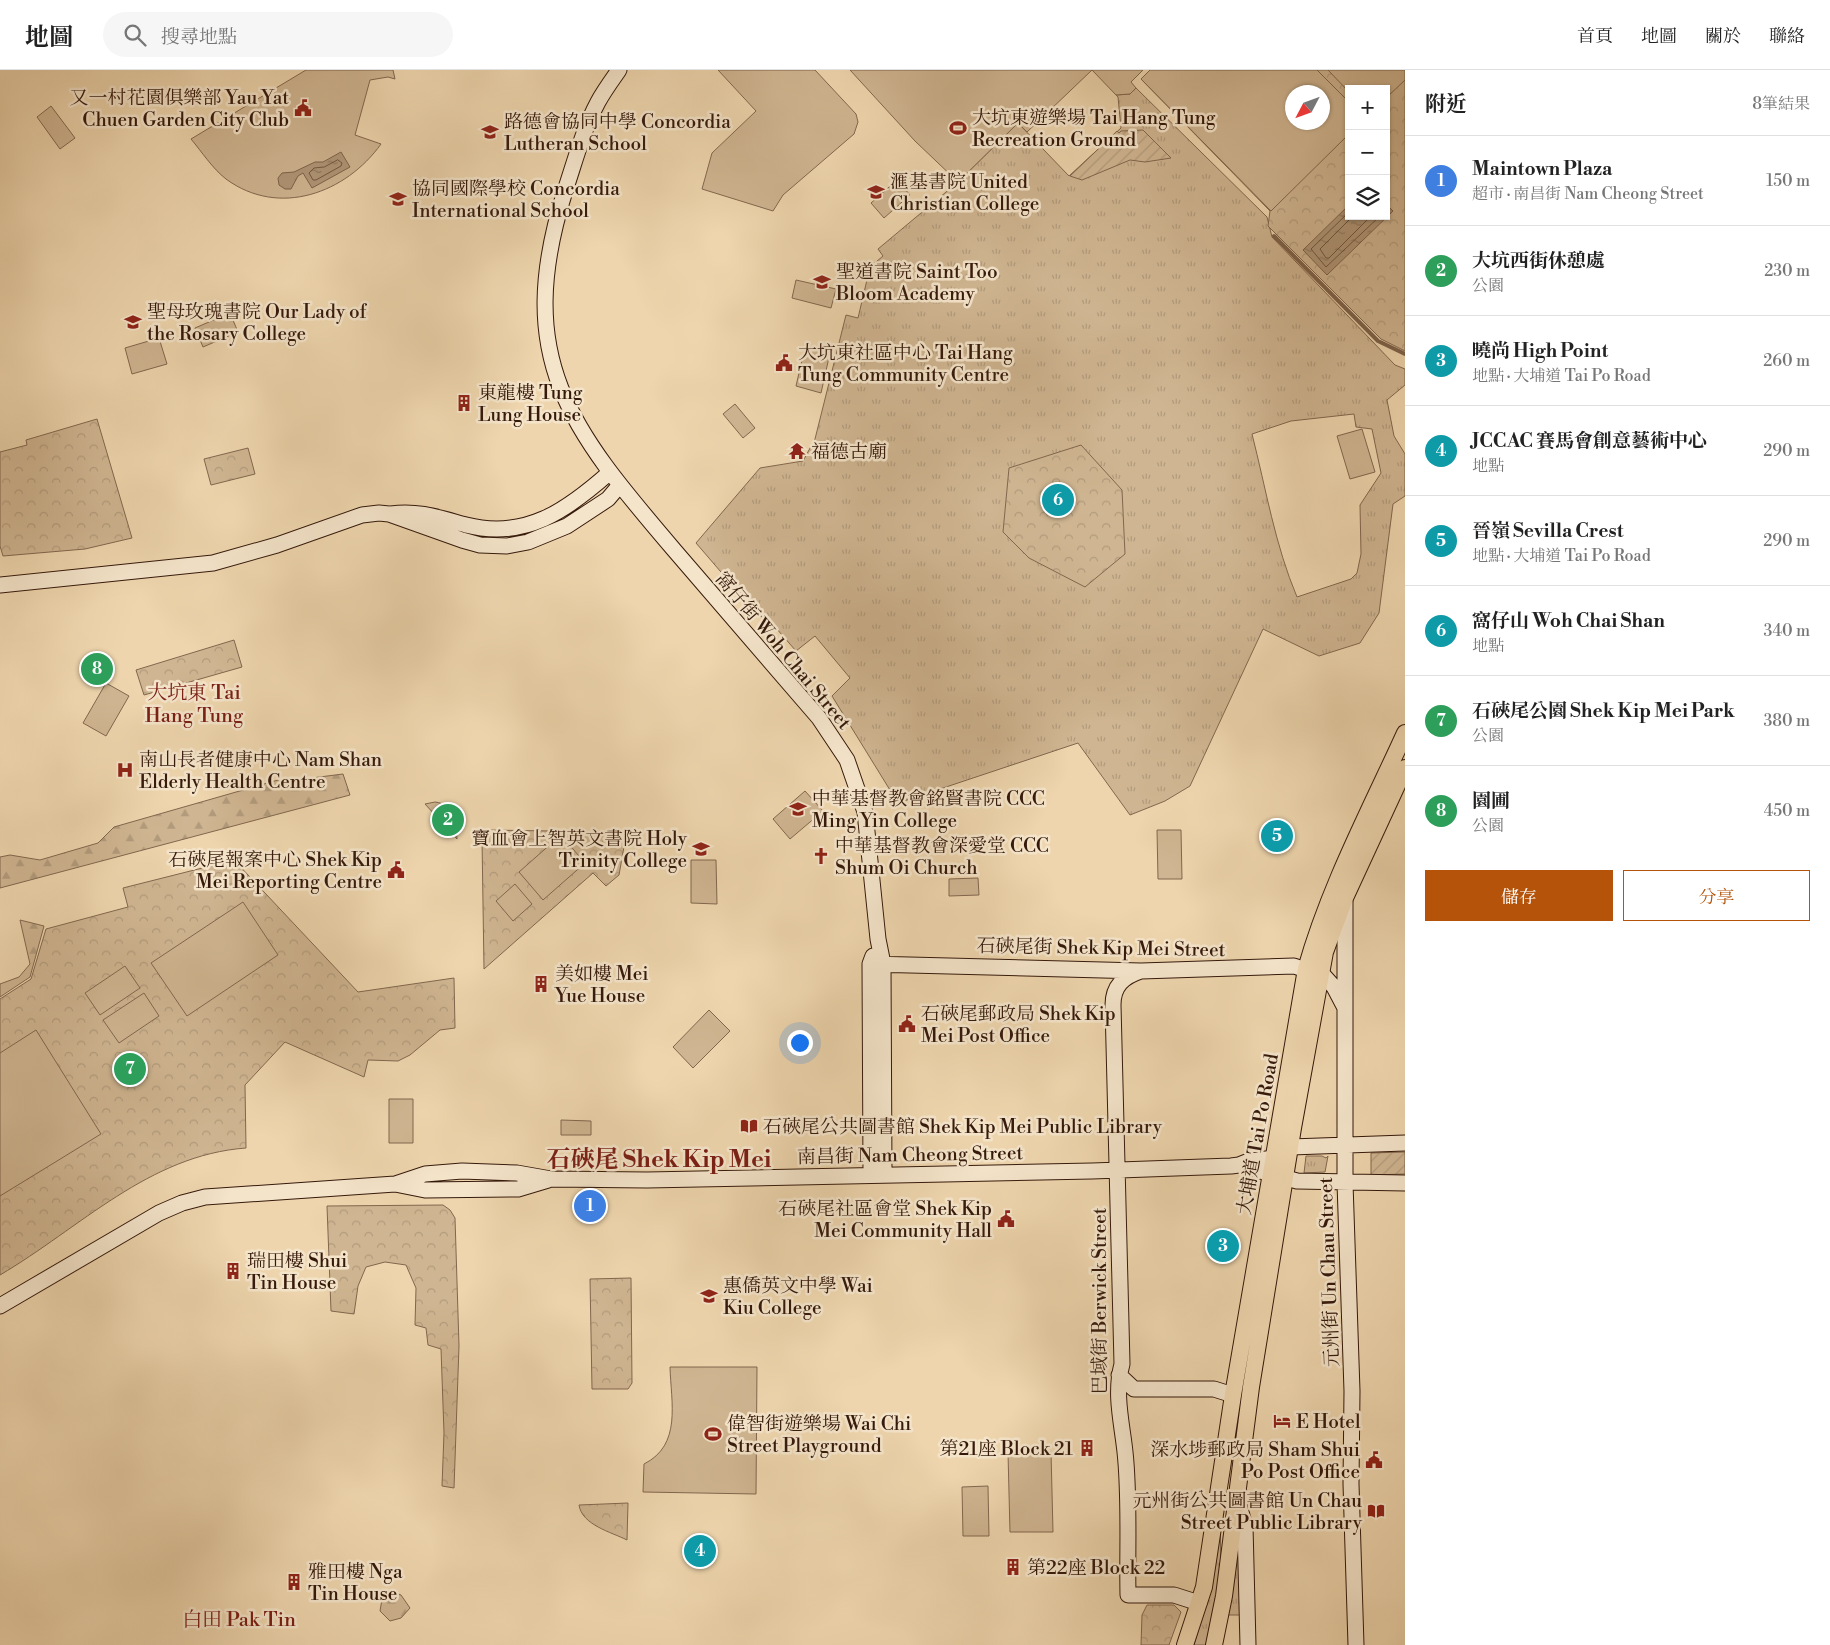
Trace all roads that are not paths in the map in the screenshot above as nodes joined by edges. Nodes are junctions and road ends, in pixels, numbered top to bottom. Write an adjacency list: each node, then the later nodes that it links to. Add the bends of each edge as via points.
1 (619, 70): 2 (main road, 窩仔街 Woh Chai Street, via 598,102 577,153 554,231 544,309 551,357 565,400)
2 (609, 473): 3 (main road, 窩仔街 Woh Chai Street); 4 (main road, via 557,512 514,529 484,529 417,512)
3 (619, 486): 4 (main road, via 608,499 566,526 528,542 507,546 480,545); 10 (main road, 窩仔街 Woh Chai Street, via 819,718 847,760 865,812 878,939)
4 (389, 514): 5 (main road, via 362,515 277,545 212,563)
5 (0, 585)
6 (1405, 733): 12 (main road, 大埔道 Tai Po Road, via 1316,937)
7 (1405, 768): 8 (main road, 大埔道 Tai Po Road)
8 (1401, 788): 9 (main road, 大埔道 Tai Po Road)
9 (1345, 898): 12 (main road, 大埔道 Tai Po Road); 13 (main road, 元州街 Un Chau Street, via 1347,977)
10 (876, 964): 11 (main road, 石硤尾街 Shek Kip Mei Street); 20 (main road, 窩仔街 Woh Chai Street)
11 (1141, 971): 12 (main road, 石硤尾街 Shek Kip Mei Street, via 1282,966); 19 (main road, 巴域街 Berwick Street, via 1128,976 1114,991)
12 (1313, 971): 13 (main road, via 1330,982); 16 (main road, 大埔道 Tai Po Road); 17 (main road, 大埔道 Tai Po Road)
13 (1344, 1006): 15 (main road, 元州街 Un Chau Street)
14 (1405, 1143): 15 (main road, 南昌街 Nam Cheong Street)
15 (1345, 1144): 16 (main road, 南昌街 Nam Cheong Street); 22 (main road, 元州街 Un Chau Street)
16 (1291, 1148): 17 (main road, 南昌街 Nam Cheong Street); 21 (main road, 大埔道 Tai Po Road)
17 (1274, 1158): 18 (main road, 南昌街 Nam Cheong Street, via 1249,1161); 21 (main road, 大埔道 Tai Po Road)
18 (1239, 1166): 19 (main road, 南昌街 Nam Cheong Street); 21 (main road, 南昌街 Nam Cheong Street)
19 (1118, 1170): 20 (main road, 南昌街 Nam Cheong Street); 25 (main road, 巴域街 Berwick Street, via 1122,1364)
20 (878, 1174): 24 (main road, 南昌街 Nam Cheong Street, via 647,1180 551,1179 517,1173 452,1172 425,1174 395,1184 205,1197 159,1213)
21 (1278, 1176): 22 (main road, 南昌街 Nam Cheong Street, via 1297,1181); 26 (main road, 大埔道 Tai Po Road); 27 (main road, 大埔道 Tai Po Road)
22 (1345, 1183): 23 (main road, 南昌街 Nam Cheong Street); 32 (main road, 元州街 Un Chau Street)
23 (1405, 1183)
24 (0, 1306)
25 (1119, 1375): 26 (main road, via 1134,1389 1214,1389); 28 (main road, 巴域街 Berwick Street, via 1120,1424 1125,1452 1128,1595 1174,1595)
26 (1233, 1395): 28 (main road, 大埔道 Tai Po Road)
27 (1236, 1494): 30 (main road, 大埔道 Tai Po Road, via 1224,1596); 31 (main road, 大埔道 Tai Po Road, via 1245,1526)
28 (1199, 1603): 29 (main road, 大埔道 Tai Po Road)
29 (1185, 1645)
30 (1214, 1645)
31 (1248, 1645)
32 (1356, 1645)

